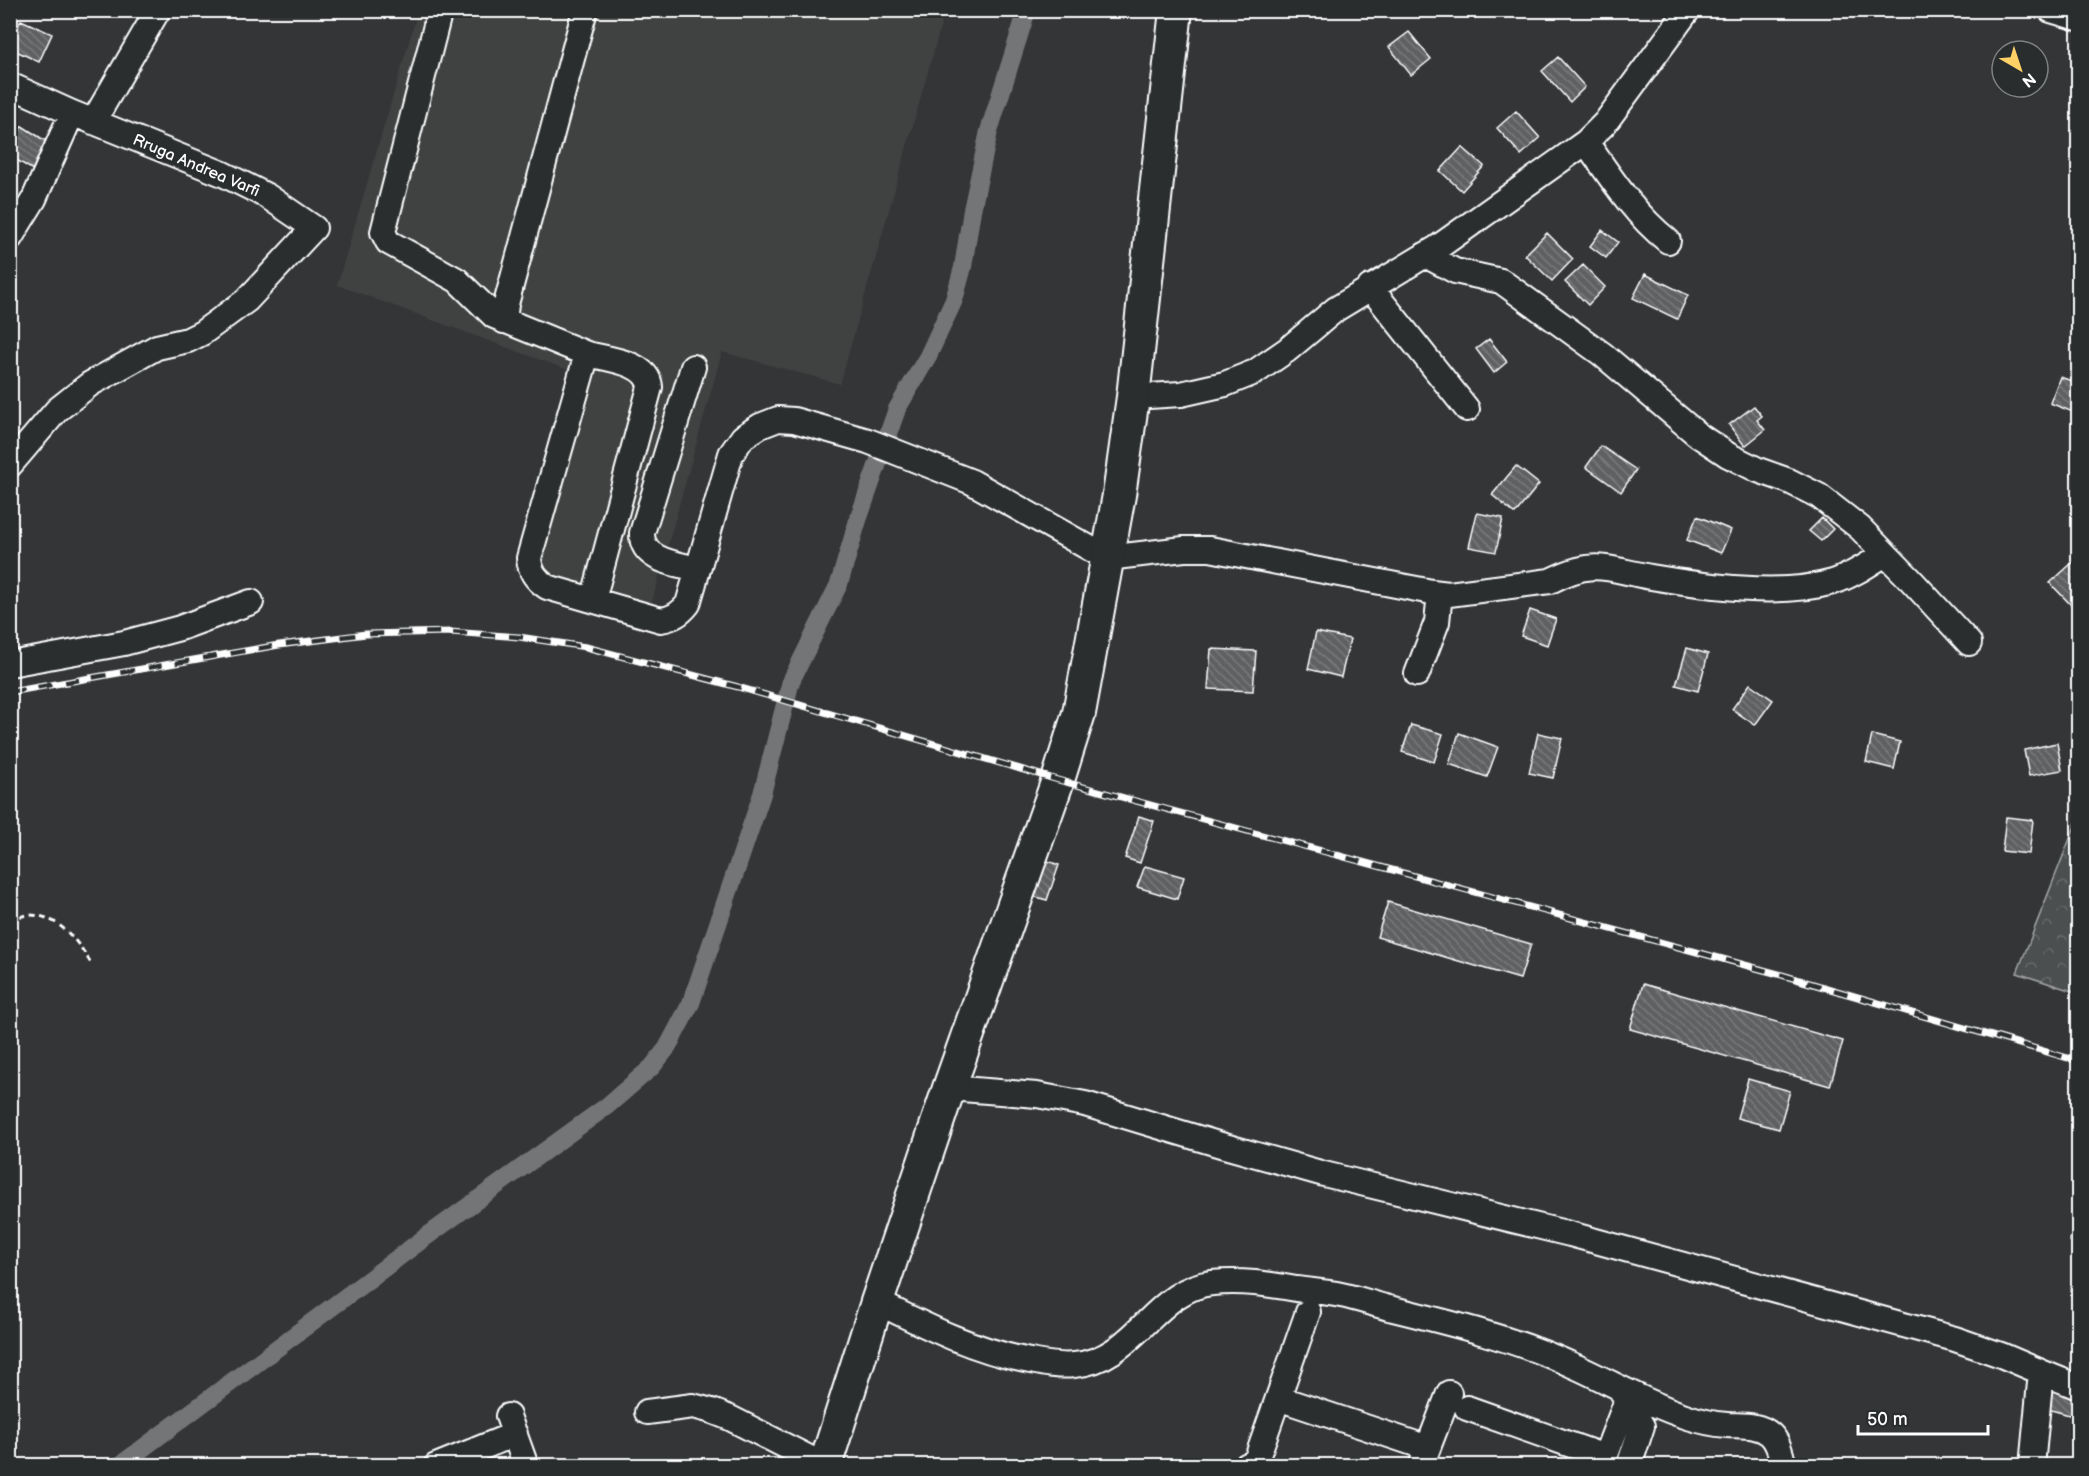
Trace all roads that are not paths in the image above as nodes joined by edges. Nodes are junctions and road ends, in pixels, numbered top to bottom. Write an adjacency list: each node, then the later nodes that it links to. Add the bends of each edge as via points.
1 (158, 10): 9 (street)
2 (440, 10): 15 (street, via 383,232 388,242 457,280 483,308)
3 (585, 10): 15 (street)
4 (1176, 10): 18 (main road)
5 (1688, 10): 10 (street, via 1605,123)
6 (2051, 10): 7 (street)
7 (2079, 18)
8 (10, 85): 9 (street, Rruga Andrea Varfi)
9 (82, 117): 11 (street); 20 (street, Rruga Andrea Varfi, via 223,174 267,196 314,228 247,300 222,320 202,333 146,352 90,384 57,410)
10 (1586, 142): 12 (street, via 1634,210); 13 (street)
11 (10, 238)
12 (1668, 242)
13 (1425, 255): 14 (street); 23 (street, via 1455,271 1501,281 1602,354 1698,435 1728,455 1819,496 1860,528)
14 (1370, 286): 18 (street, via 1254,372 1225,384 1181,394); 19 (street)
15 (504, 321): 16 (street)
16 (587, 354): 21 (street, via 639,368 650,382); 27 (street, via 529,558 531,572 541,583)
17 (693, 367): 22 (street)
18 (1133, 397): 24 (main road)
19 (1467, 409)
20 (10, 465)
21 (613, 526): 22 (street); 27 (street)
22 (642, 533): 25 (street, via 644,545 656,557)
23 (1885, 554): 26 (street, via 1833,582 1792,589 1741,588 1650,577 1609,567 1585,567 1550,581); 29 (street)
24 (1107, 558): 25 (street, via 972,482 868,441 778,419 743,437 731,454); 26 (street, via 1210,549); 32 (main road, via 1072,735)
25 (698, 569): 27 (street, via 688,604 672,618 661,620)
26 (1440, 593): 31 (street, via 1437,622)
27 (593, 600)
28 (251, 602): 30 (street, via 124,644)
29 (1969, 643)
30 (10, 664)
31 (1417, 674)
32 (949, 1088): 33 (main road); 35 (street, via 1037,1095 1085,1104 1324,1174 1570,1234 1955,1339)
33 (877, 1302): 37 (street, via 945,1336 1000,1355 1075,1365 1115,1352 1173,1298 1191,1287 1263,1282 1341,1295 1456,1324 1568,1363); 44 (main road)
34 (1308, 1311): 38 (street)
35 (2042, 1372): 36 (street); 47 (street)
36 (2079, 1387)
37 (1623, 1393): 40 (street, via 1605,1457 1458,1400); 45 (street, via 1642,1426); 46 (street, via 1688,1417 1759,1428 1775,1440)
38 (1278, 1398): 40 (street); 41 (street)
39 (647, 1412): 44 (street, via 693,1406 712,1411)
40 (1424, 1457)
41 (1249, 1463)
42 (436, 1466): 43 (street, via 512,1425)
43 (526, 1466)
44 (825, 1466)
45 (1629, 1466)
46 (1784, 1466)
47 (2032, 1466)

